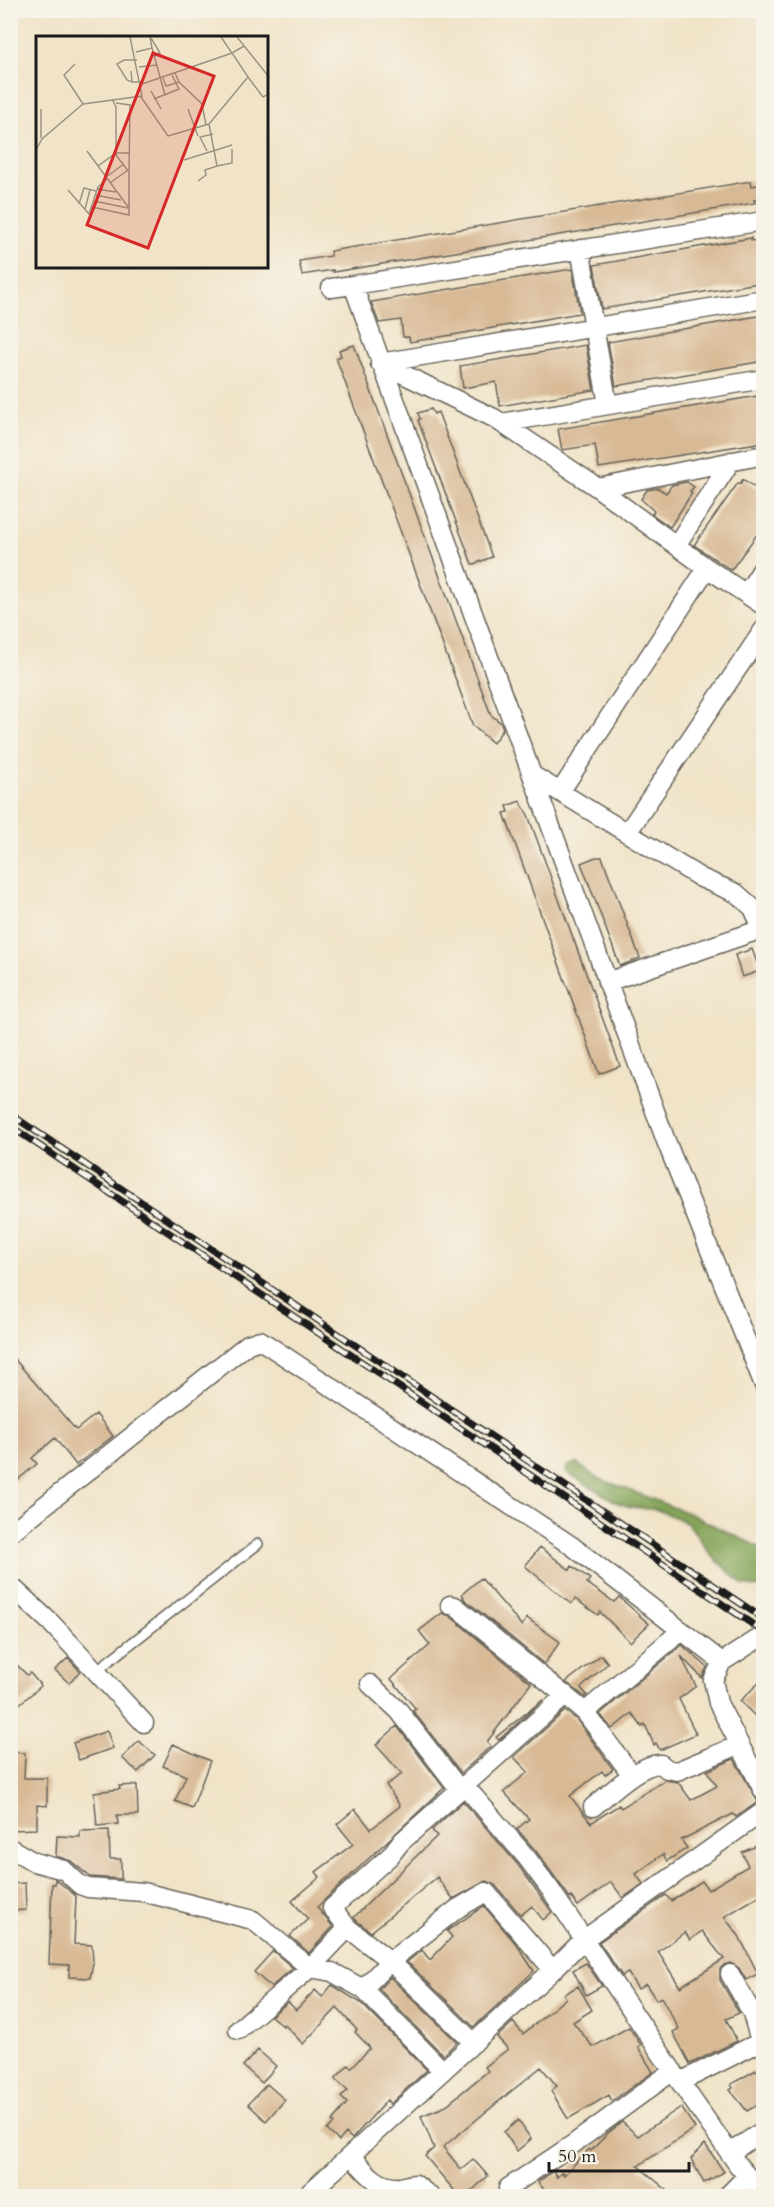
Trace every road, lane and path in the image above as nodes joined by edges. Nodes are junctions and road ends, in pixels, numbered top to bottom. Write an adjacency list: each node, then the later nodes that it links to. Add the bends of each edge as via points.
1 (764, 221): 2 (street)
2 (580, 249): 3 (street); 6 (street)
3 (353, 285): 4 (street); 7 (street)
4 (332, 288)
5 (764, 299): 6 (street)
6 (594, 327): 7 (street); 9 (street)
7 (380, 363): 10 (street); 20 (street)
8 (764, 379): 9 (street)
9 (608, 405): 10 (street)
10 (501, 423): 13 (street)
11 (764, 455): 12 (street)
12 (731, 461): 13 (street); 14 (street)
13 (598, 488): 14 (street)
14 (676, 544): 16 (street)
15 (764, 566): 17 (street)
16 (707, 568): 17 (street); 21 (street)
17 (746, 594): 18 (street)
18 (764, 606)
19 (764, 629): 22 (street)
20 (532, 775): 21 (street); 24 (street)
21 (560, 792): 22 (street)
22 (627, 833): 23 (street, via 746,900)
23 (763, 929): 24 (street)
24 (607, 982): 25 (street)
25 (764, 1385)
26 (10, 1533): 30 (street, via 248,1344 260,1340 572,1546)
27 (258, 1544): 33 (lane)
28 (10, 1585): 33 (street)
29 (450, 1605): 35 (street)
30 (681, 1631): 32 (street); 36 (street)
31 (764, 1635): 32 (street)
32 (722, 1662): 38 (street, via 712,1680 718,1703)
33 (96, 1671): 37 (street)
34 (370, 1684): 40 (street, via 399,1712)
35 (566, 1695): 36 (street); 40 (street)
36 (585, 1712): 39 (street)
37 (144, 1723)
38 (739, 1745): 39 (street, via 683,1770 658,1763); 41 (street)
39 (633, 1775): 42 (street)
40 (462, 1788): 45 (street, via 332,1908); 46 (street, via 527,1858)
41 (764, 1792)
42 (593, 1807)
43 (764, 1811): 46 (street)
44 (10, 1848): 48 (street, via 34,1862 64,1870 88,1888 143,1892 253,1920)
45 (348, 1928): 47 (street); 48 (street)
46 (583, 1940): 49 (street); 56 (street)
47 (390, 1961): 49 (street, via 457,1909 486,1892); 51 (street); 54 (street)
48 (310, 1968): 51 (street, via 332,1972); 52 (street)
49 (553, 1970): 54 (street)
50 (730, 1974): 53 (street)
51 (363, 1989): 55 (street)
52 (238, 2030)
53 (762, 2040): 56 (street)
54 (474, 2043): 55 (street)
55 (443, 2071): 59 (street)
56 (677, 2077): 58 (street); 61 (street)
57 (764, 2130): 58 (street)
58 (730, 2153): 60 (street)
59 (351, 2155): 62 (street); 63 (street, via 370,2177 382,2184 415,2184)
60 (747, 2176): 64 (street); 65 (street)
61 (508, 2188)
62 (306, 2196)
63 (430, 2196)
64 (727, 2196)
65 (764, 2196)

